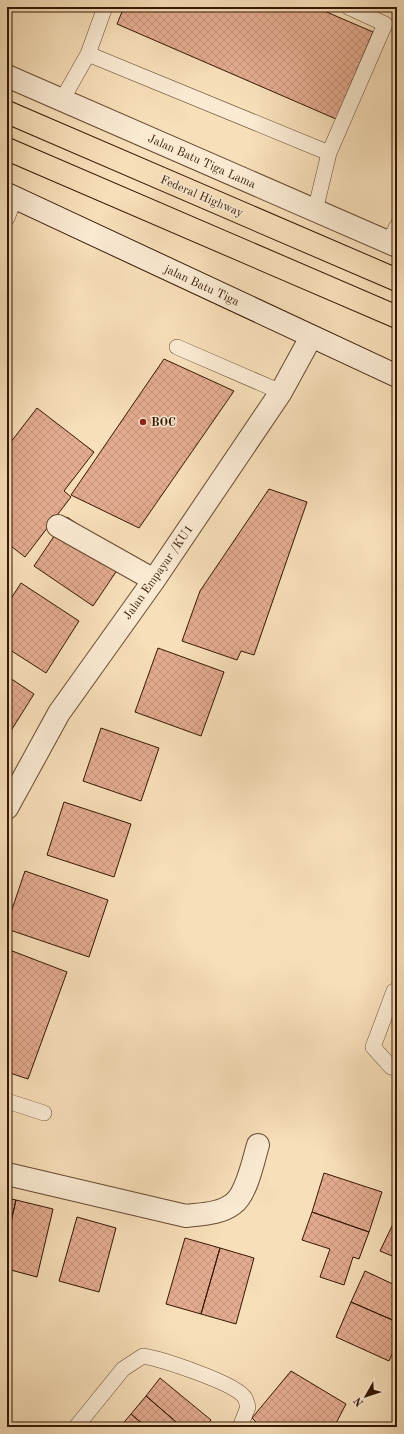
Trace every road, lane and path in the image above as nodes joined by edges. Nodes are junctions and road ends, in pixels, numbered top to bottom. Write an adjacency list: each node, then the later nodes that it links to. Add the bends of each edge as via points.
1 (106, 7): 3 (lane)
2 (348, 7): 8 (lane, via 385,24)
3 (88, 54): 5 (lane); 8 (lane)
4 (7, 76): 5 (street, Jalan Batu Tiga Lama)
5 (62, 100): 10 (street, Jalan Batu Tiga Lama)
6 (7, 112): 13 (highway, Federal Highway)
7 (7, 149): 14 (highway)
8 (329, 153): 10 (lane)
9 (11, 196): 11 (lane); 15 (street, jalan Batu Tiga)
10 (316, 210): 12 (street, Jalan Batu Tiga Lama)
11 (7, 218)
12 (394, 238)
13 (397, 280)
14 (397, 317)
15 (311, 337): 17 (street, jalan Batu Tiga); 18 (street, Jalan Empayar /KU1)
16 (177, 347): 18 (lane)
17 (397, 376)
18 (281, 392): 20 (street, Jalan Empayar /KU1)
19 (58, 526): 20 (street)
20 (154, 580): 21 (street, Jalan Empayar /KU1, via 59,713)
21 (7, 808)
22 (397, 993): 23 (lane, via 394,991 373,1047 391,1066)
23 (397, 1068)
24 (7, 1101): 25 (lane)
25 (44, 1113)
26 (258, 1145): 27 (street, via 247,1184 234,1204 213,1213 186,1216)
27 (7, 1174)
28 (76, 1427): 29 (lane, via 123,1370 143,1356 160,1359 239,1392 245,1398 248,1407)
29 (240, 1427)

